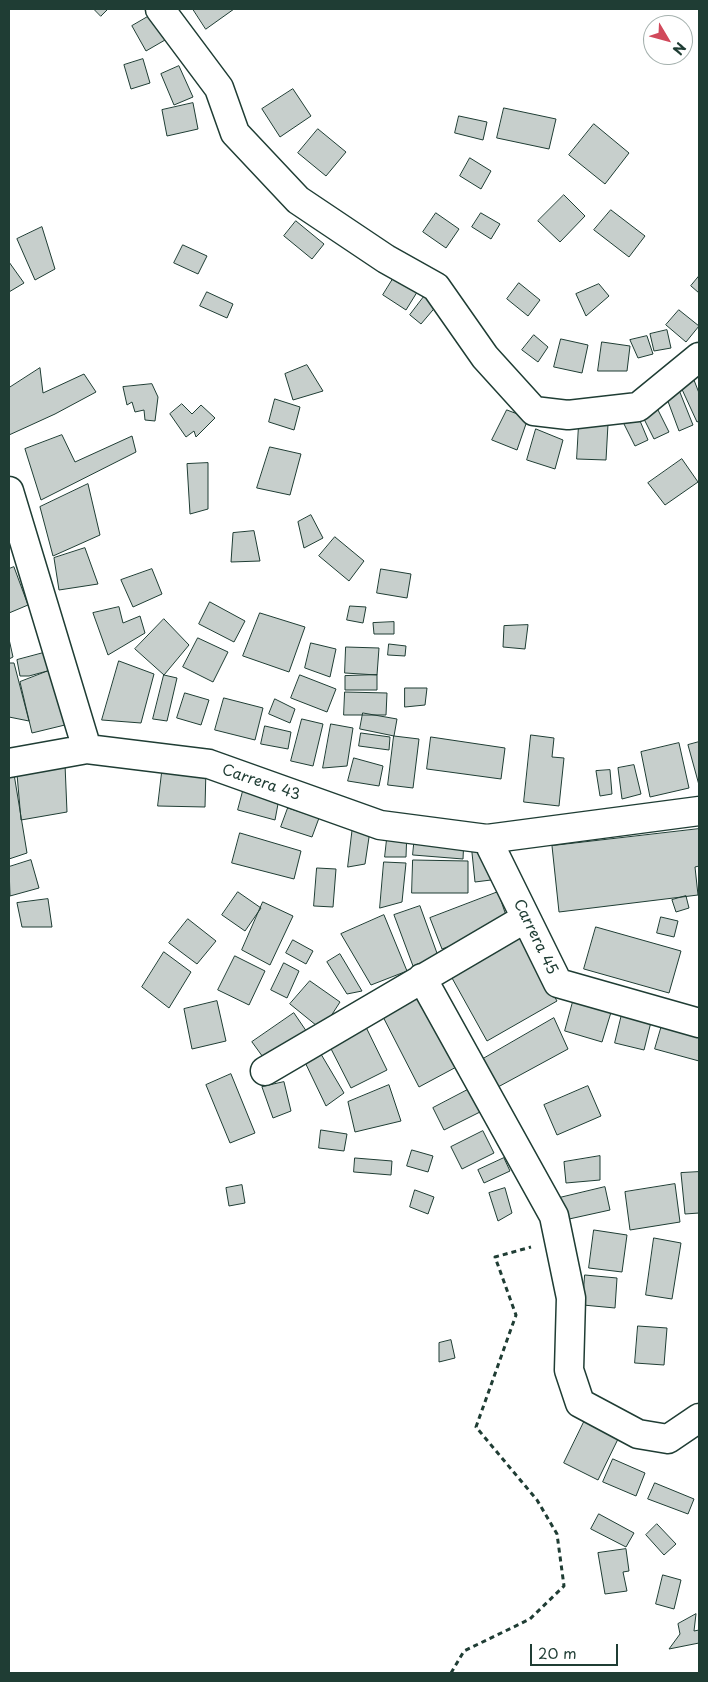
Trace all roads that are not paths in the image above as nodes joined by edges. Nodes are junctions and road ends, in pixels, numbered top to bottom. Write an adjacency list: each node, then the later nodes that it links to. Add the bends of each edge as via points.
1 (160, 9): 2 (street, via 219,88 234,133 298,200 386,259 436,287 485,358 534,411 568,415 638,407)
2 (699, 357)
3 (9, 493): 4 (street)
4 (87, 749): 5 (street, Carrera 43); 7 (street, Carrera 43, via 209,764 380,825)
5 (9, 763)
6 (699, 811): 7 (street, Carrera 43)
7 (487, 839): 8 (street, Carrera 45)
8 (526, 918): 9 (street); 10 (street, Carrera 45, via 558,983)
9 (422, 978): 11 (street); 12 (street, via 554,1216 571,1298 569,1370 580,1403 638,1434 668,1439)
10 (699, 1023)
11 (265, 1071)
12 (699, 1418)

